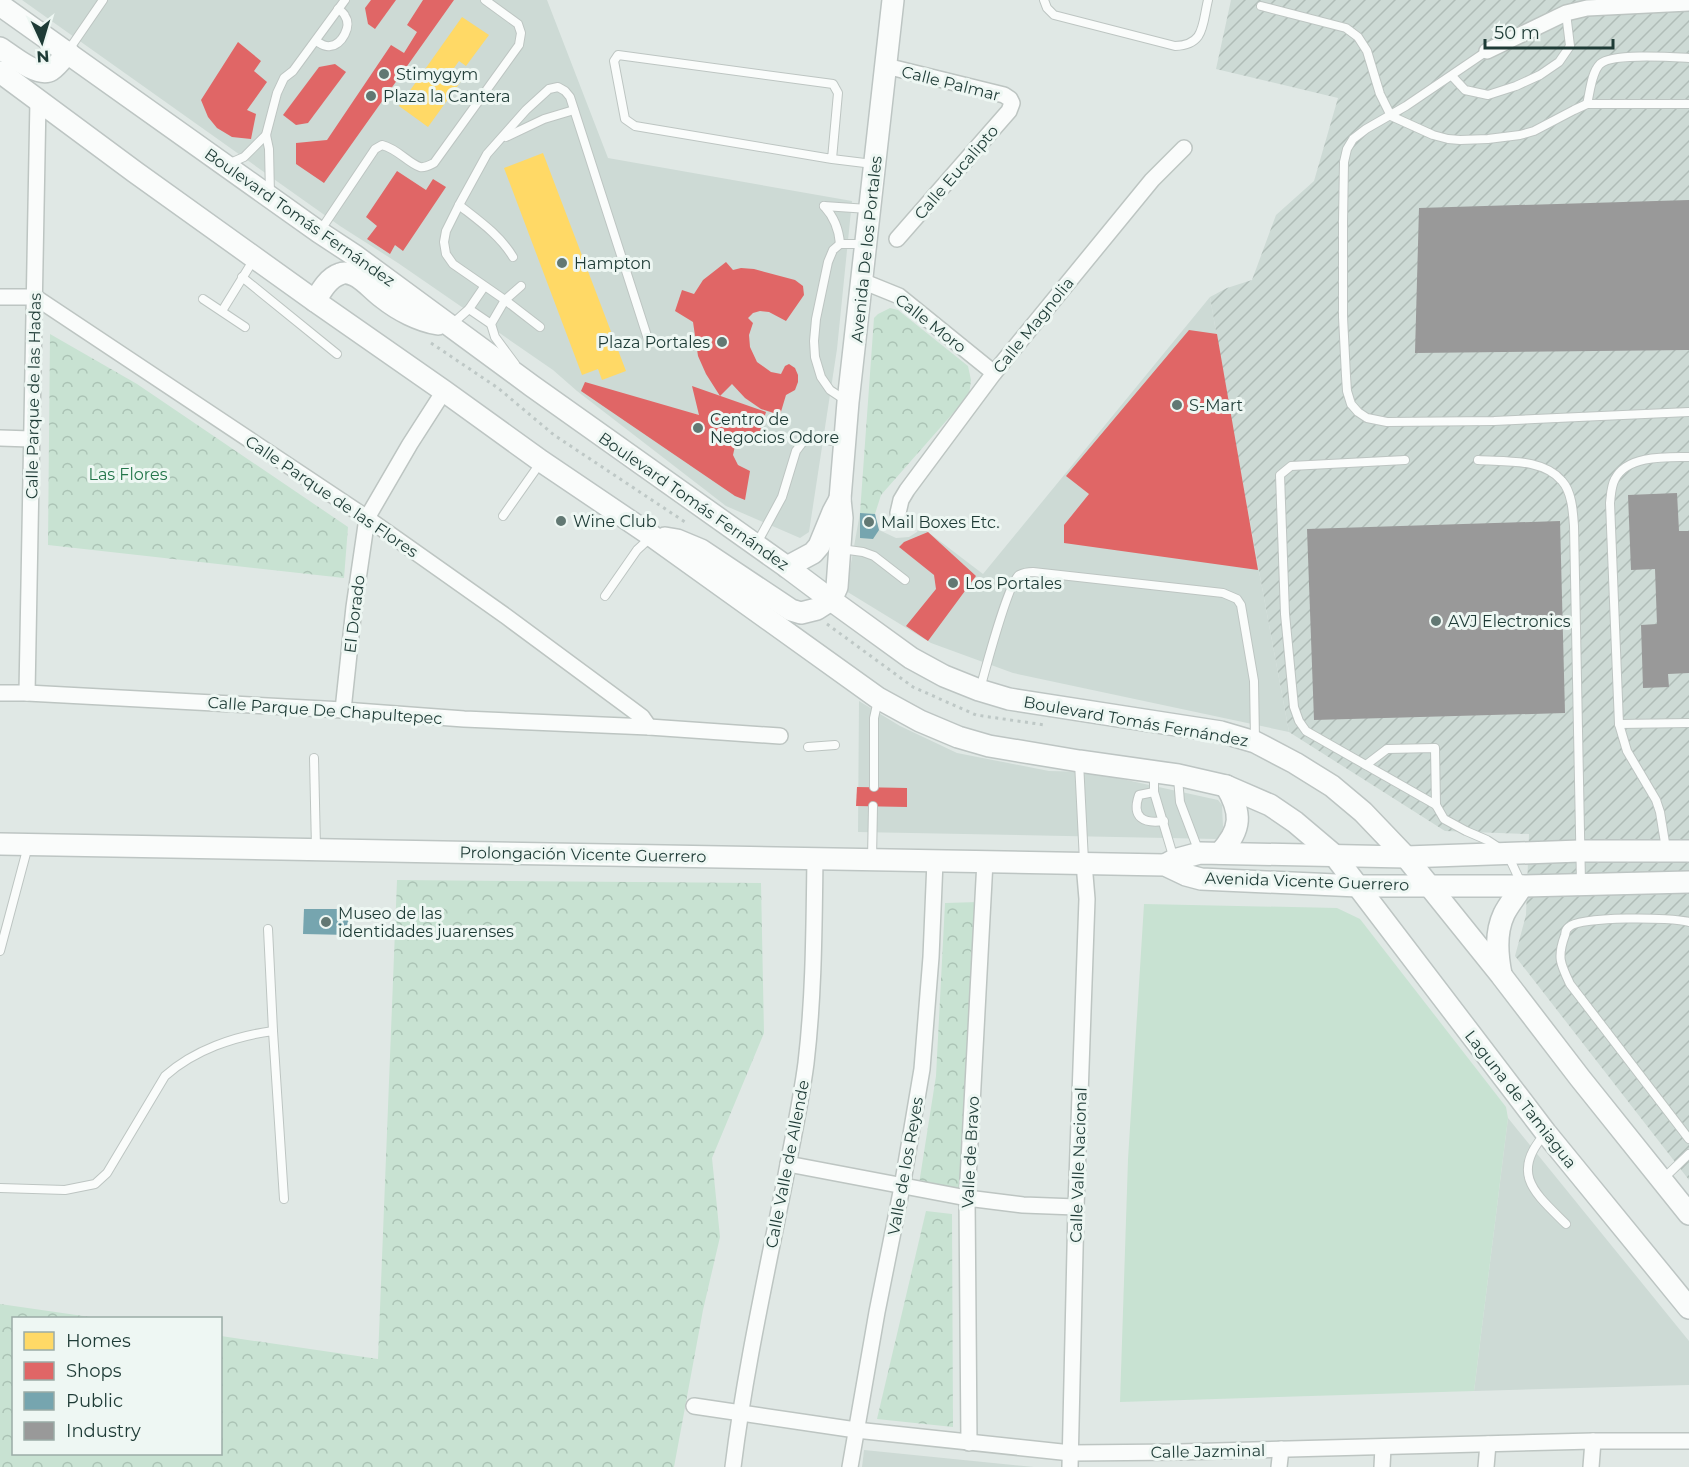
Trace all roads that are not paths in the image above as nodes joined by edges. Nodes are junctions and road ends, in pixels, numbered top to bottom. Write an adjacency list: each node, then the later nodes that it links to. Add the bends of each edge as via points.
1 (102, 0): 16 (lane)
2 (345, 0): 11 (lane)
3 (485, 0): 36 (lane, via 518,24 519,45 434,163 420,167 382,145)
4 (893, 0): 18 (main road, Avenida De los Portales)
5 (1044, 0): 6 (lane, via 1054,15 1175,46 1195,41)
6 (1208, 0)
7 (1689, 3): 8 (street, via 1629,7)
8 (1586, 4): 12 (street)
9 (0, 5): 16 (main road, Boulevard Tomás Fernández)
10 (1260, 6): 26 (lane, via 1346,28 1358,37)
11 (338, 9): 13 (lane); 13 (lane, via 346,17 346,32 334,45)
12 (1566, 14): 15 (street); 20 (lane, via 1569,46 1559,62 1540,75 1488,95 1465,90)
13 (316, 41): 27 (lane, via 294,72 284,78)
14 (0, 48): 16 (main road, via 43,72 53,68)
15 (1487, 51): 20 (lane)
16 (68, 52): 31 (main road, Boulevard Tomás Fernández)
17 (1689, 58): 24 (lane, via 1606,61 1597,69)
18 (886, 66): 22 (street, Calle Palmar, via 1004,95); 32 (main road, Avenida De los Portales)
19 (0, 72): 21 (main road)
20 (1452, 76): 26 (lane)
21 (38, 100): 41 (main road); 47 (street, Calle Parque de las Hadas)
22 (1012, 103): 37 (street, Calle Eucalipto)
23 (1689, 104): 24 (lane)
24 (1587, 105): 26 (lane, via 1534,131 1488,139 1448,139)
25 (574, 110): 28 (lane); 28 (lane, via 565,91 558,87 549,89); 57 (lane)
26 (1391, 116): 63 (lane, via 1353,139 1344,162 1343,317 1347,391 1358,412 1387,422)
27 (266, 135): 31 (lane, via 244,157); 33 (lane)
28 (502, 138): 34 (lane, via 487,154)
29 (1184, 148): 59 (street, Calle Magnolia, via 1152,180)
30 (832, 159): 30 (lane, via 838,93 833,84 618,55 614,61 625,119 635,126); 32 (lane)
31 (226, 164): 33 (main road, Boulevard Tomás Fernández)
32 (875, 164): 35 (main road, Avenida De los Portales)
33 (270, 196): 36 (main road, Boulevard Tomás Fernández)
34 (459, 205): 40 (lane, via 495,235); 45 (lane, via 446,231 446,254)
35 (870, 209): 38 (lane, via 824,206 833,216); 39 (main road, Avenida De los Portales)
36 (319, 232): 54 (main road, Boulevard Tomás Fernández)
37 (897, 239)
38 (840, 244): 39 (lane); 62 (lane, via 828,262 814,341 821,376 830,390)
39 (866, 244): 43 (main road, Avenida De los Portales)
40 (513, 257)
41 (255, 258): 42 (lane); 50 (main road)
42 (242, 277): 52 (lane); 58 (lane)
43 (862, 281): 59 (street, Calle Moro, via 899,296); 62 (main road, Avenida De los Portales)
44 (521, 286): 49 (lane)
45 (484, 287): 49 (lane); 51 (lane)
46 (0, 297): 47 (street)
47 (35, 297): 65 (street, Calle Parque de las Hadas); 74 (street, Calle Parque de las Flores)
48 (203, 299): 52 (lane)
49 (505, 300): 53 (lane); 56 (lane)
50 (315, 301): 54 (main road, via 334,277 346,272 415,317); 61 (main road)
51 (469, 309): 53 (lane); 54 (lane)
52 (222, 311): 55 (lane)
53 (491, 324): 60 (lane, via 498,342)
54 (450, 326): 60 (main road, Boulevard Tomás Fernández)
55 (245, 327)
56 (540, 327)
57 (648, 339)
58 (337, 354)
59 (994, 373): 72 (street, Calle Magnolia, via 907,490)
60 (532, 386): 76 (main road, Boulevard Tomás Fernández)
61 (444, 391): 70 (main road); 74 (street)
62 (848, 402): 66 (main road, Avenida De los Portales)
63 (1689, 412)
64 (0, 438): 65 (street)
65 (31, 439): 84 (street, Calle Parque de las Hadas)
66 (846, 443): 71 (main road, Avenida De los Portales); 76 (lane, via 820,439 802,443 782,496)
67 (1689, 457): 88 (lane, via 1633,463 1615,478 1612,488 1610,522)
68 (1405, 460): 96 (lane, via 1291,466 1280,475 1294,707 1306,731)
69 (1478, 460): 107 (lane, via 1540,466 1563,482 1570,497 1574,526)
70 (541, 461): 73 (lane); 75 (main road)
71 (840, 499): 77 (main road, Avenida De los Portales); 78 (main road, Avenida De los Portales, via 819,546)
72 (898, 513)
73 (503, 516)
74 (367, 519): 86 (street, El Dorado); 89 (street, Calle Parque de las Flores, via 507,617 642,717)
75 (652, 536): 80 (lane, via 637,550); 81 (main road, via 701,550 790,610 809,612); 85 (main road)
76 (756, 545): 78 (main road, Boulevard Tomás Fernández)
77 (841, 549): 79 (lane, via 874,556); 81 (main road, Avenida De los Portales, via 837,587)
78 (787, 567): 81 (main road, Boulevard Tomás Fernández)
79 (905, 580)
80 (605, 596)
81 (831, 600): 82 (main road, Boulevard Tomás Fernández, via 910,657)
82 (979, 690): 91 (main road, Boulevard Tomás Fernández, via 1010,699 1221,732); 91 (lane, via 1006,601 1019,575 1033,572 1223,593 1241,605 1254,681)
83 (0, 693): 84 (street, Calle Parque De Chapultepec)
84 (27, 693): 86 (street, Calle Parque De Chapultepec)
85 (878, 698): 95 (main road, via 958,737); 100 (lane, via 874,718)
86 (342, 710): 89 (street, Calle Parque De Chapultepec, via 464,720)
87 (1689, 723): 88 (lane)
88 (1619, 724): 108 (lane, via 1627,751 1656,800)
89 (649, 727): 90 (street, Calle Parque De Chapultepec)
90 (780, 736)
91 (1255, 742): 113 (main road, Boulevard Tomás Fernández, via 1332,786)
92 (835, 745): 93 (lane)
93 (808, 747)
94 (314, 758): 106 (lane)
95 (1079, 761): 98 (main road); 118 (lane)
96 (1366, 765): 101 (lane); 101 (lane, via 1387,749 1435,748)
97 (1178, 775): 98 (main road); 99 (main road); 111 (lane, via 1180,802)
98 (1154, 781): 103 (lane); 103 (lane, via 1139,795 1138,813 1150,823)
99 (1226, 786): 111 (main road, via 1235,804 1236,832 1229,843); 112 (main road, via 1270,805)
100 (874, 788)
101 (1436, 805): 110 (lane, via 1444,819)
102 (873, 806): 115 (lane)
103 (1164, 821): 119 (lane)
104 (0, 844): 105 (main road, Prolongación Vicente Guerrero)
105 (28, 844): 106 (main road, Prolongación Vicente Guerrero); 127 (lane)
106 (316, 849): 114 (main road, Prolongación Vicente Guerrero)
107 (1580, 850): 108 (main road, Avenida Vicente Guerrero); 110 (main road, Avenida Vicente Guerrero); 121 (lane)
108 (1666, 851): 109 (main road, Avenida Vicente Guerrero)
109 (1689, 851)
110 (1507, 853): 113 (main road, Avenida Vicente Guerrero); 124 (lane)
111 (1210, 854): 112 (main road, Avenida Vicente Guerrero); 119 (main road, Avenida Vicente Guerrero)
112 (1334, 855): 113 (main road, Avenida Vicente Guerrero); 123 (main road)
113 (1406, 856): 122 (main road, Boulevard Tomás Fernández)
114 (815, 858): 115 (main road, Prolongación Vicente Guerrero); 133 (street, Calle Valle de Allende, via 810,1023)
115 (872, 859): 116 (main road, Prolongación Vicente Guerrero)
116 (935, 861): 117 (main road, Prolongación Vicente Guerrero); 135 (street, Valle de los Reyes, via 922,1069)
117 (985, 861): 118 (main road, Prolongación Vicente Guerrero); 137 (street, Valle de Bravo)
118 (1084, 863): 119 (main road, Prolongación Vicente Guerrero); 139 (street, Calle Valle Nacional, via 1087,899)
119 (1170, 863): 123 (main road, Avenida Vicente Guerrero, via 1186,875 1201,879)
120 (1689, 882): 121 (main road, Avenida Vicente Guerrero)
121 (1581, 884): 124 (main road, Avenida Vicente Guerrero)
122 (1430, 885): 123 (main road, Avenida Vicente Guerrero); 124 (main road, Avenida Vicente Guerrero); 128 (main road)
123 (1358, 886): 130 (main road, Laguna de Tamiagua)
124 (1522, 886): 128 (main road, via 1504,914 1497,935)
125 (1689, 922): 131 (lane, via 1662,918 1579,922 1566,930 1560,956 1570,984)
126 (268, 929): 129 (lane)
127 (0, 951)
128 (1502, 975): 134 (main road)
129 (273, 1031): 136 (lane, via 233,1040 176,1066 165,1076 107,1173 95,1184 65,1190); 138 (lane)
130 (1546, 1133): 141 (lane, via 1529,1156 1528,1176 1533,1189); 142 (main road, Laguna de Tamiagua)
131 (1689, 1139)
132 (1689, 1154): 134 (lane)
133 (788, 1164): 135 (street); 144 (street, Calle Valle de Allende)
134 (1662, 1180): 140 (main road)
135 (902, 1187): 137 (street); 145 (street, Valle de los Reyes)
136 (0, 1188)
137 (967, 1198): 139 (street); 148 (street, Valle de Bravo)
138 (284, 1199)
139 (1076, 1207): 152 (street, Calle Valle Nacional)
140 (1689, 1214)
141 (1566, 1224)
142 (1689, 1308)
143 (694, 1406): 144 (street, Calle Jazminal)
144 (740, 1413): 145 (street, Calle Jazminal); 154 (street, Calle Valle de Allende)
145 (856, 1430): 148 (street, Calle Jazminal); 155 (street, Valle de los Reyes)
146 (1593, 1441): 147 (street, Calle Jazminal); 149 (street, Calle Jazminal); 159 (street)
147 (1689, 1441)
148 (969, 1443): 152 (street, Calle Jazminal)
149 (1488, 1444): 150 (street, Calle Jazminal); 158 (street)
150 (1383, 1447): 151 (street, Calle Jazminal); 157 (street)
151 (1281, 1449): 153 (street, Calle Jazminal); 156 (street)
152 (1071, 1460): 153 (street, Calle Jazminal)
153 (1179, 1460)
154 (733, 1467)
155 (850, 1467)
156 (1280, 1467)
157 (1382, 1467)
158 (1486, 1467)
159 (1591, 1467)

